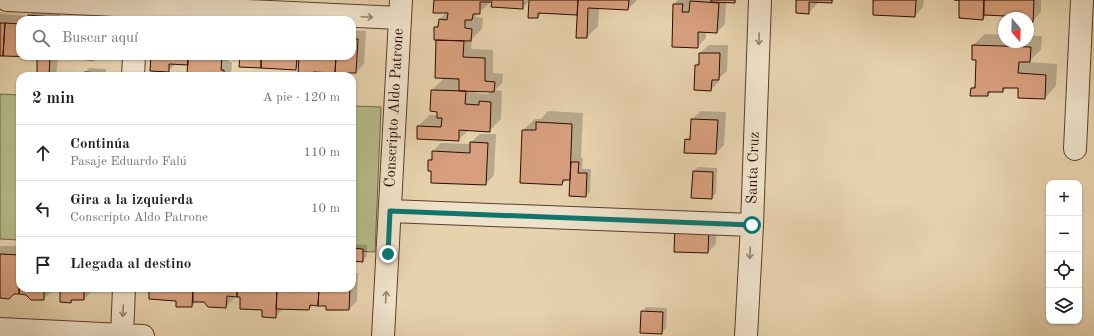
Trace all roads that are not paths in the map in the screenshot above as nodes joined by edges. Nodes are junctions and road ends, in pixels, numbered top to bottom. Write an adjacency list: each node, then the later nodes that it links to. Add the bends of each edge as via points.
1 (7, 0): 4 (street)
2 (760, 0): 10 (street, Santa Cruz, one-way to 10)
3 (1082, 0): 8 (street)
4 (136, 8): 5 (street, one-way to 5)
5 (401, 9): 9 (street, Conscripto Aldo Patrone)
6 (134, 60): 7 (street)
7 (133, 72)
8 (1075, 149)
9 (390, 211): 10 (street); 15 (street, Conscripto Aldo Patrone, one-way to 9)
10 (752, 225): 16 (street, Santa Cruz, one-way to 16)
11 (124, 292): 13 (street, one-way to 13)
12 (0, 329): 13 (street)
13 (122, 336): 14 (street)
14 (143, 336)
15 (383, 336)
16 (746, 336)

